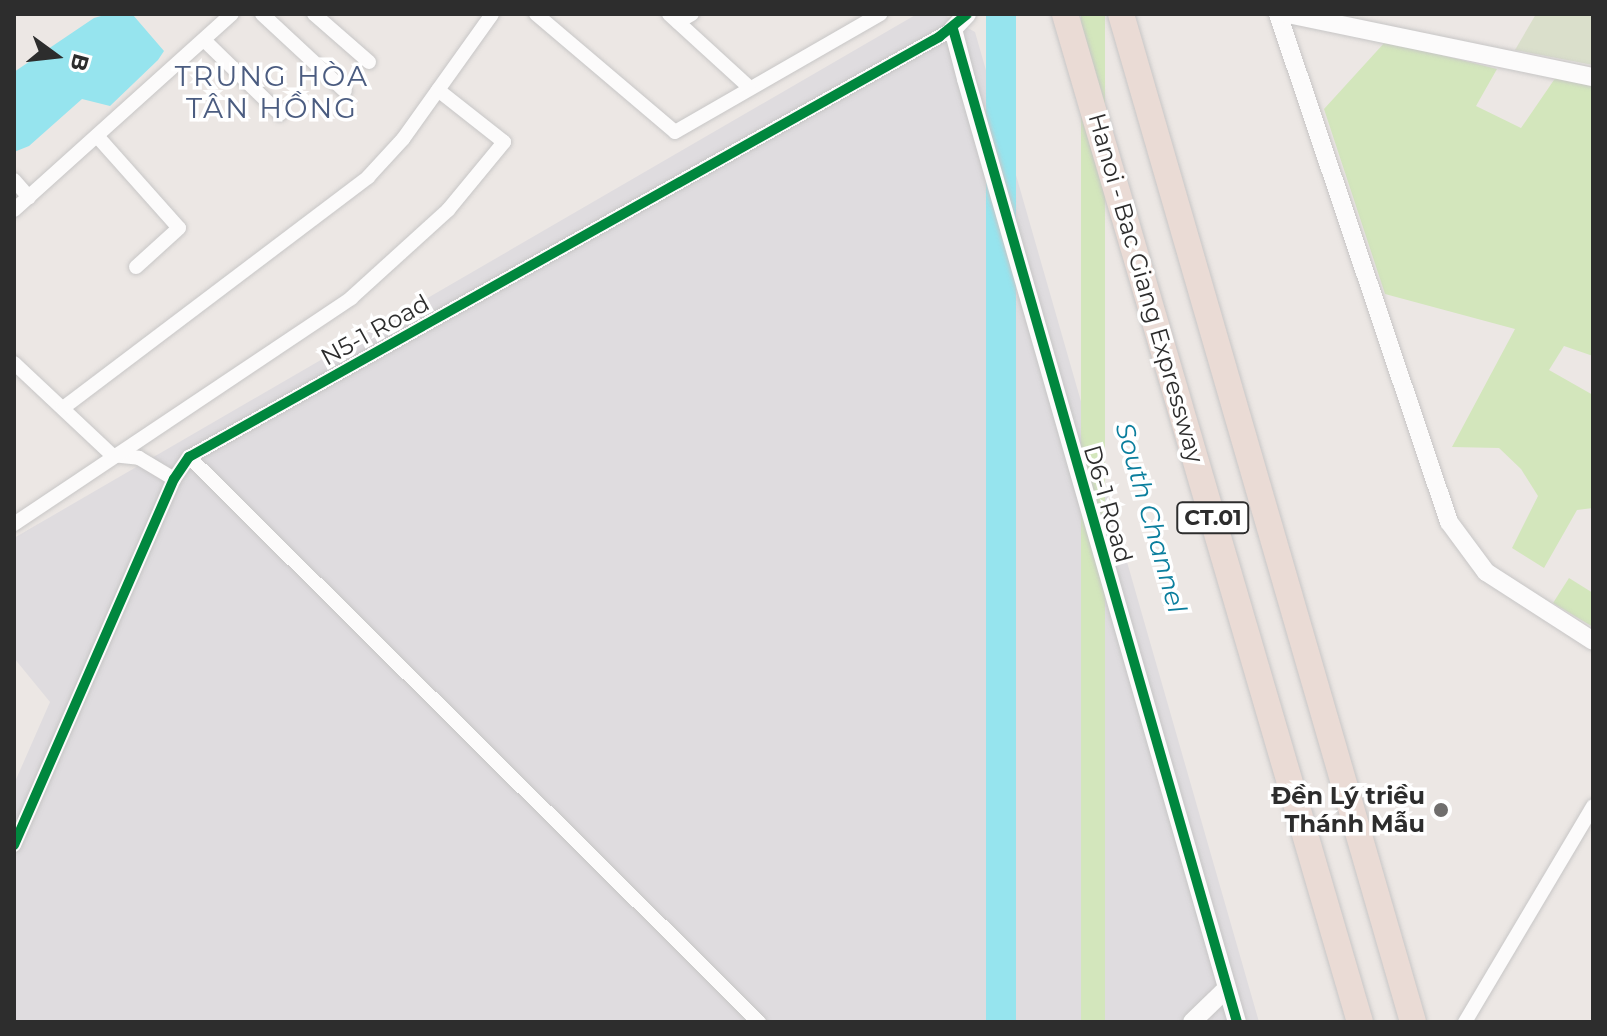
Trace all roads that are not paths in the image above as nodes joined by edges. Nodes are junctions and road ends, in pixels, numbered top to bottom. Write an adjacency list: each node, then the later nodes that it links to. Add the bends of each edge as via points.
1 (232, 14): 15 (street)
2 (262, 14): 20 (street)
3 (314, 14): 16 (street)
4 (492, 14): 19 (street)
5 (536, 14): 18 (street, via 675,132)
6 (692, 14): 13 (street)
7 (880, 14): 18 (street)
8 (967, 14): 14 (street)
9 (1065, 14): 41 (highway, Hanoi - Bac Giang Expressway / CT.01)
10 (1121, 14): 36 (highway, CT.01)
11 (1278, 14): 33 (street, via 1449,522 1486,572)
12 (1288, 14): 17 (street)
13 (674, 18): 18 (street)
14 (953, 29): 30 (street, N5-1 Road); 37 (street, D6-1 Road)
15 (204, 40): 21 (street); 22 (street)
16 (369, 62)
17 (1593, 77)
18 (749, 87)
19 (438, 90): 28 (street, via 368,177); 29 (street, via 504,142 448,210 351,298)
20 (345, 91)
21 (280, 114)
22 (97, 136): 24 (street); 26 (street, via 179,228)
23 (14, 180): 24 (street)
24 (29, 197): 25 (street)
25 (14, 210)
26 (136, 267)
27 (14, 363): 28 (street)
28 (63, 408): 29 (street)
29 (112, 455): 31 (street, via 139,458); 32 (street)
30 (189, 457): 31 (street, N5-1 Road); 38 (street)
31 (174, 479): 35 (street, N5-1 Road)
32 (14, 524)
33 (1593, 641)
34 (1593, 806): 44 (street)
35 (14, 845)
36 (1401, 985): 42 (highway, CT.01); 43 (highway)
37 (1226, 989): 39 (street); 40 (street, D6-1 Road)
38 (759, 1022)
39 (1192, 1022)
40 (1237, 1022)
41 (1360, 1022)
42 (1413, 1022)
43 (1420, 1022)
44 (1465, 1022)

